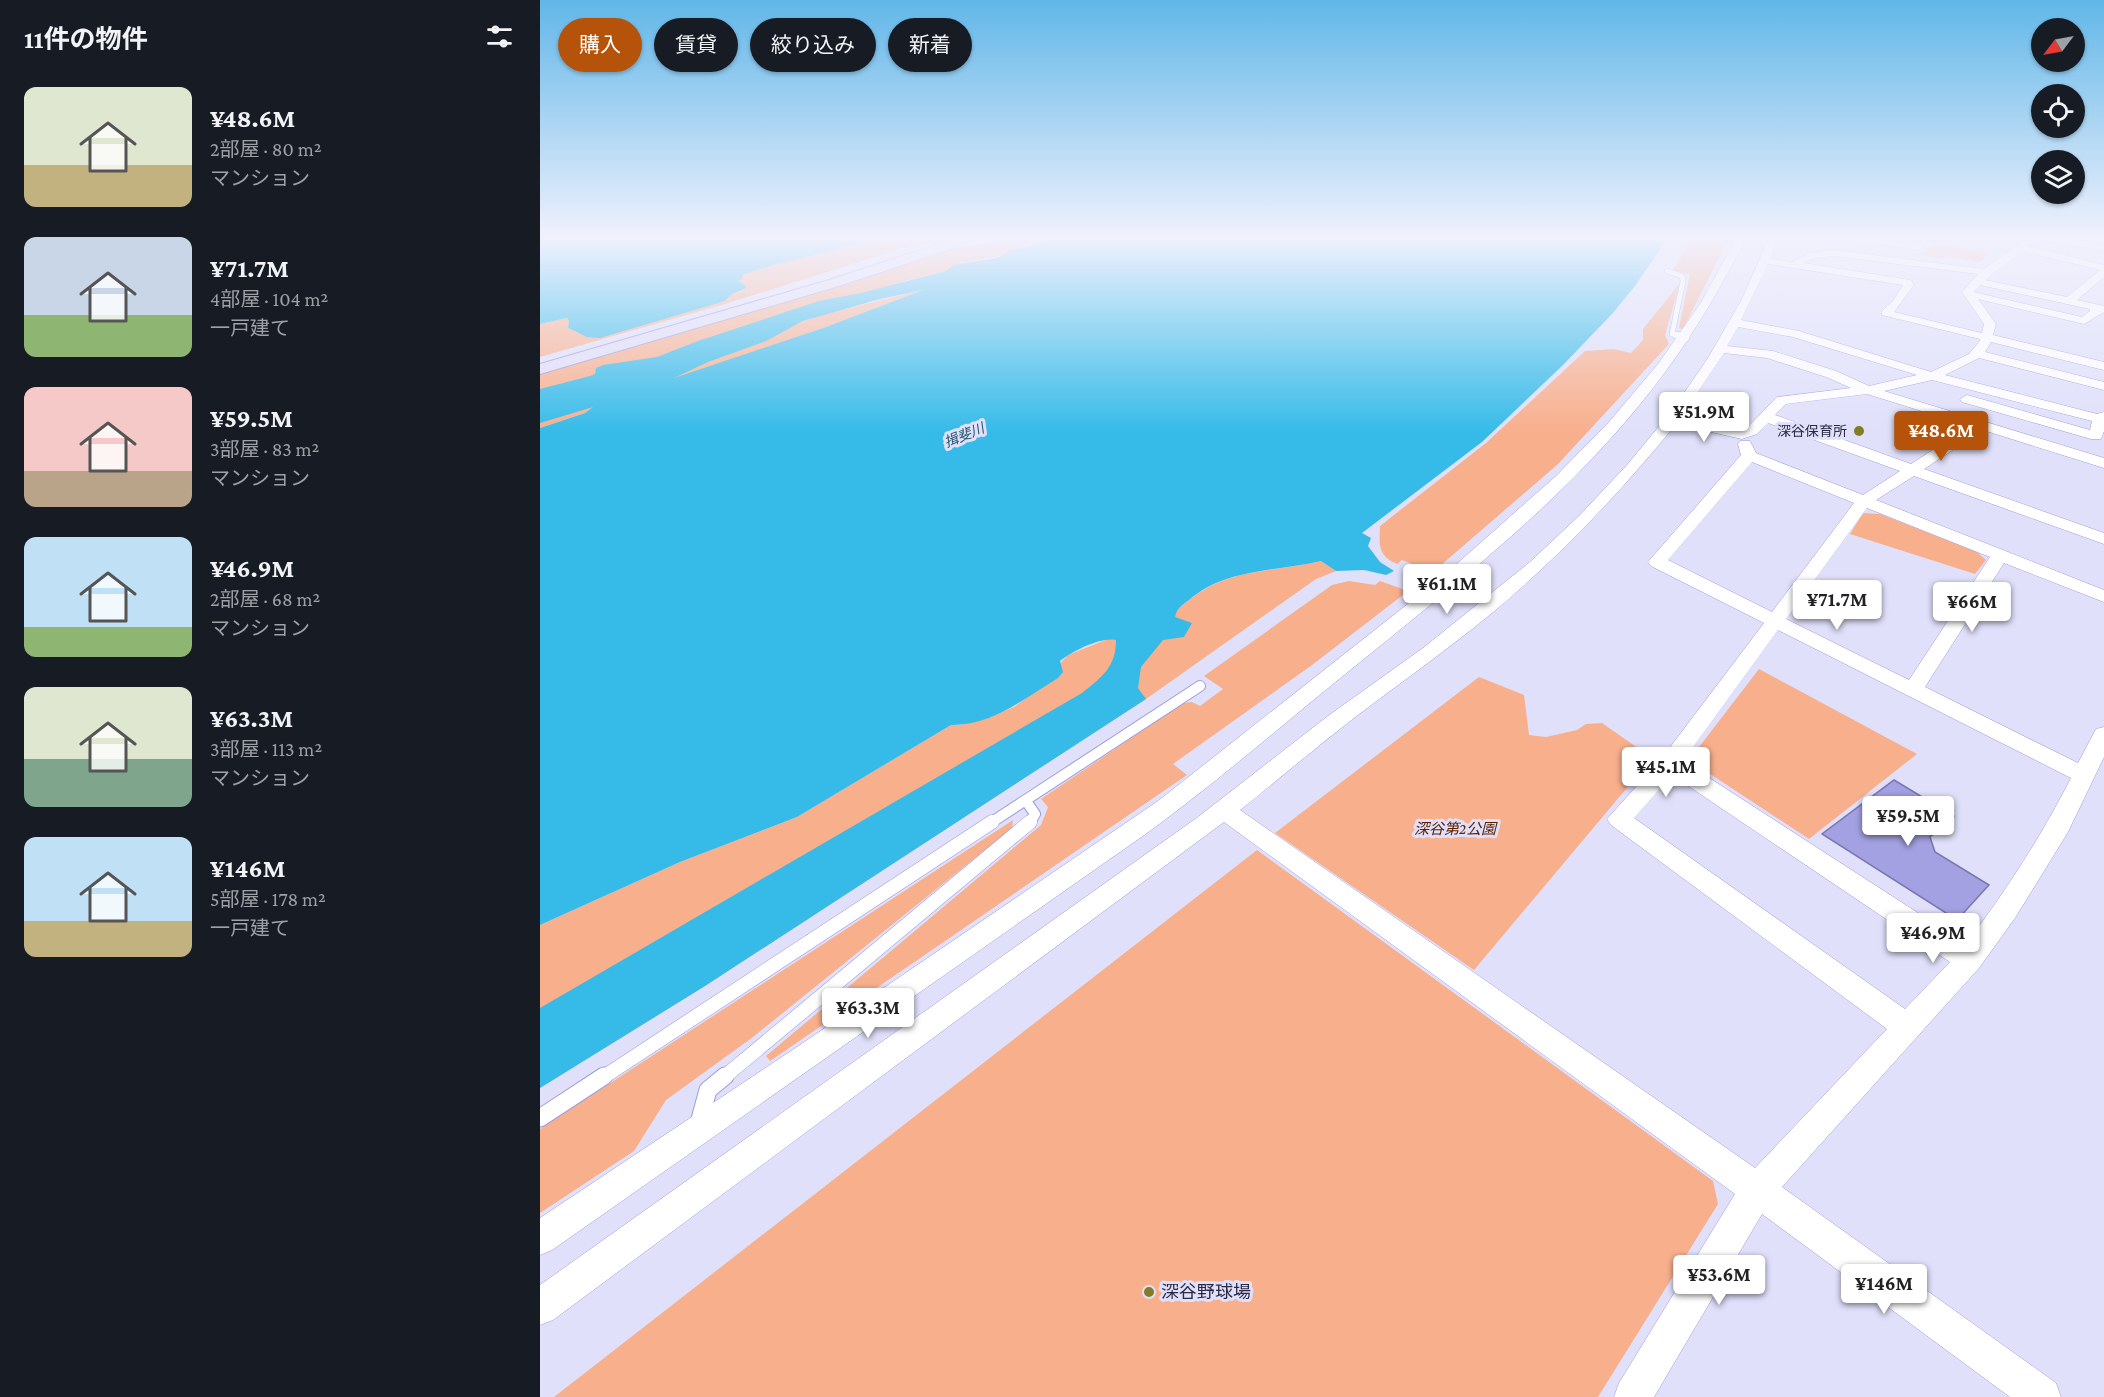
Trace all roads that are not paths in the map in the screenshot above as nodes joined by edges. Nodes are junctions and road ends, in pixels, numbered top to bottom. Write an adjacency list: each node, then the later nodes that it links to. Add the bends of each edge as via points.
1 (772, 301): 18 (main road)
2 (1679, 301): 13 (lane, via 1672,334)
3 (1708, 301): 13 (street)
4 (1747, 301): 11 (street)
5 (1898, 301): 12 (street, via 1886,313)
6 (1974, 301): 12 (street, via 1990,324)
7 (2000, 301): 10 (street, via 2084,321)
8 (2065, 301): 9 (street)
9 (2068, 302): 10 (street)
10 (2100, 309)
11 (1737, 323): 14 (street); 19 (street, via 1796,334)
12 (1988, 336): 15 (street); 16 (street)
13 (1686, 338): 49 (street, via 1577,467 1479,557 1191,789)
14 (1722, 349): 23 (street, via 1769,354); 28 (street)
15 (1978, 354): 17 (street); 21 (street)
16 (2101, 362)
17 (1952, 368): 19 (street); 22 (street)
18 (540, 369)
19 (1932, 376): 20 (street); 24 (street)
20 (1906, 382): 23 (street); 25 (street)
21 (2104, 386)
22 (2027, 387): 24 (street); 26 (street)
23 (1869, 390): 27 (street, via 1782,400); 29 (street)
24 (2014, 397): 25 (street); 26 (street)
25 (2001, 409): 26 (street, via 2096,436)
26 (2103, 415)
27 (1766, 417): 30 (street); 33 (street)
28 (1673, 419): 30 (street); 45 (street, via 1622,480 1517,582)
29 (1981, 425): 32 (street); 33 (street)
30 (1742, 435): 31 (street)
31 (1749, 456): 34 (street); 38 (street, via 1657,562)
32 (2104, 463)
33 (1914, 470): 34 (street); 35 (street)
34 (1863, 502): 36 (street); 38 (street)
35 (2104, 539)
36 (2000, 556): 37 (street); 40 (street)
37 (2104, 596)
38 (1776, 621): 40 (street); 42 (street)
39 (1200, 686): 44 (lane)
40 (1913, 690): 43 (street)
41 (2104, 734): 43 (street)
42 (1670, 763): 46 (street); 47 (street, via 1619,819)
43 (2083, 775): 46 (street, via 2056,832 2006,911)
44 (1026, 801): 48 (lane); 49 (lane, via 1035,814 1029,824 708,1090)
45 (1224, 810): 50 (street); 52 (street)
46 (1969, 960): 47 (street)
47 (1906, 1026): 50 (street)
48 (540, 1118)
49 (696, 1134): 51 (street)
50 (1757, 1190): 53 (street); 54 (street)
51 (540, 1238)
52 (540, 1307)
53 (1636, 1396)
54 (2042, 1397)

